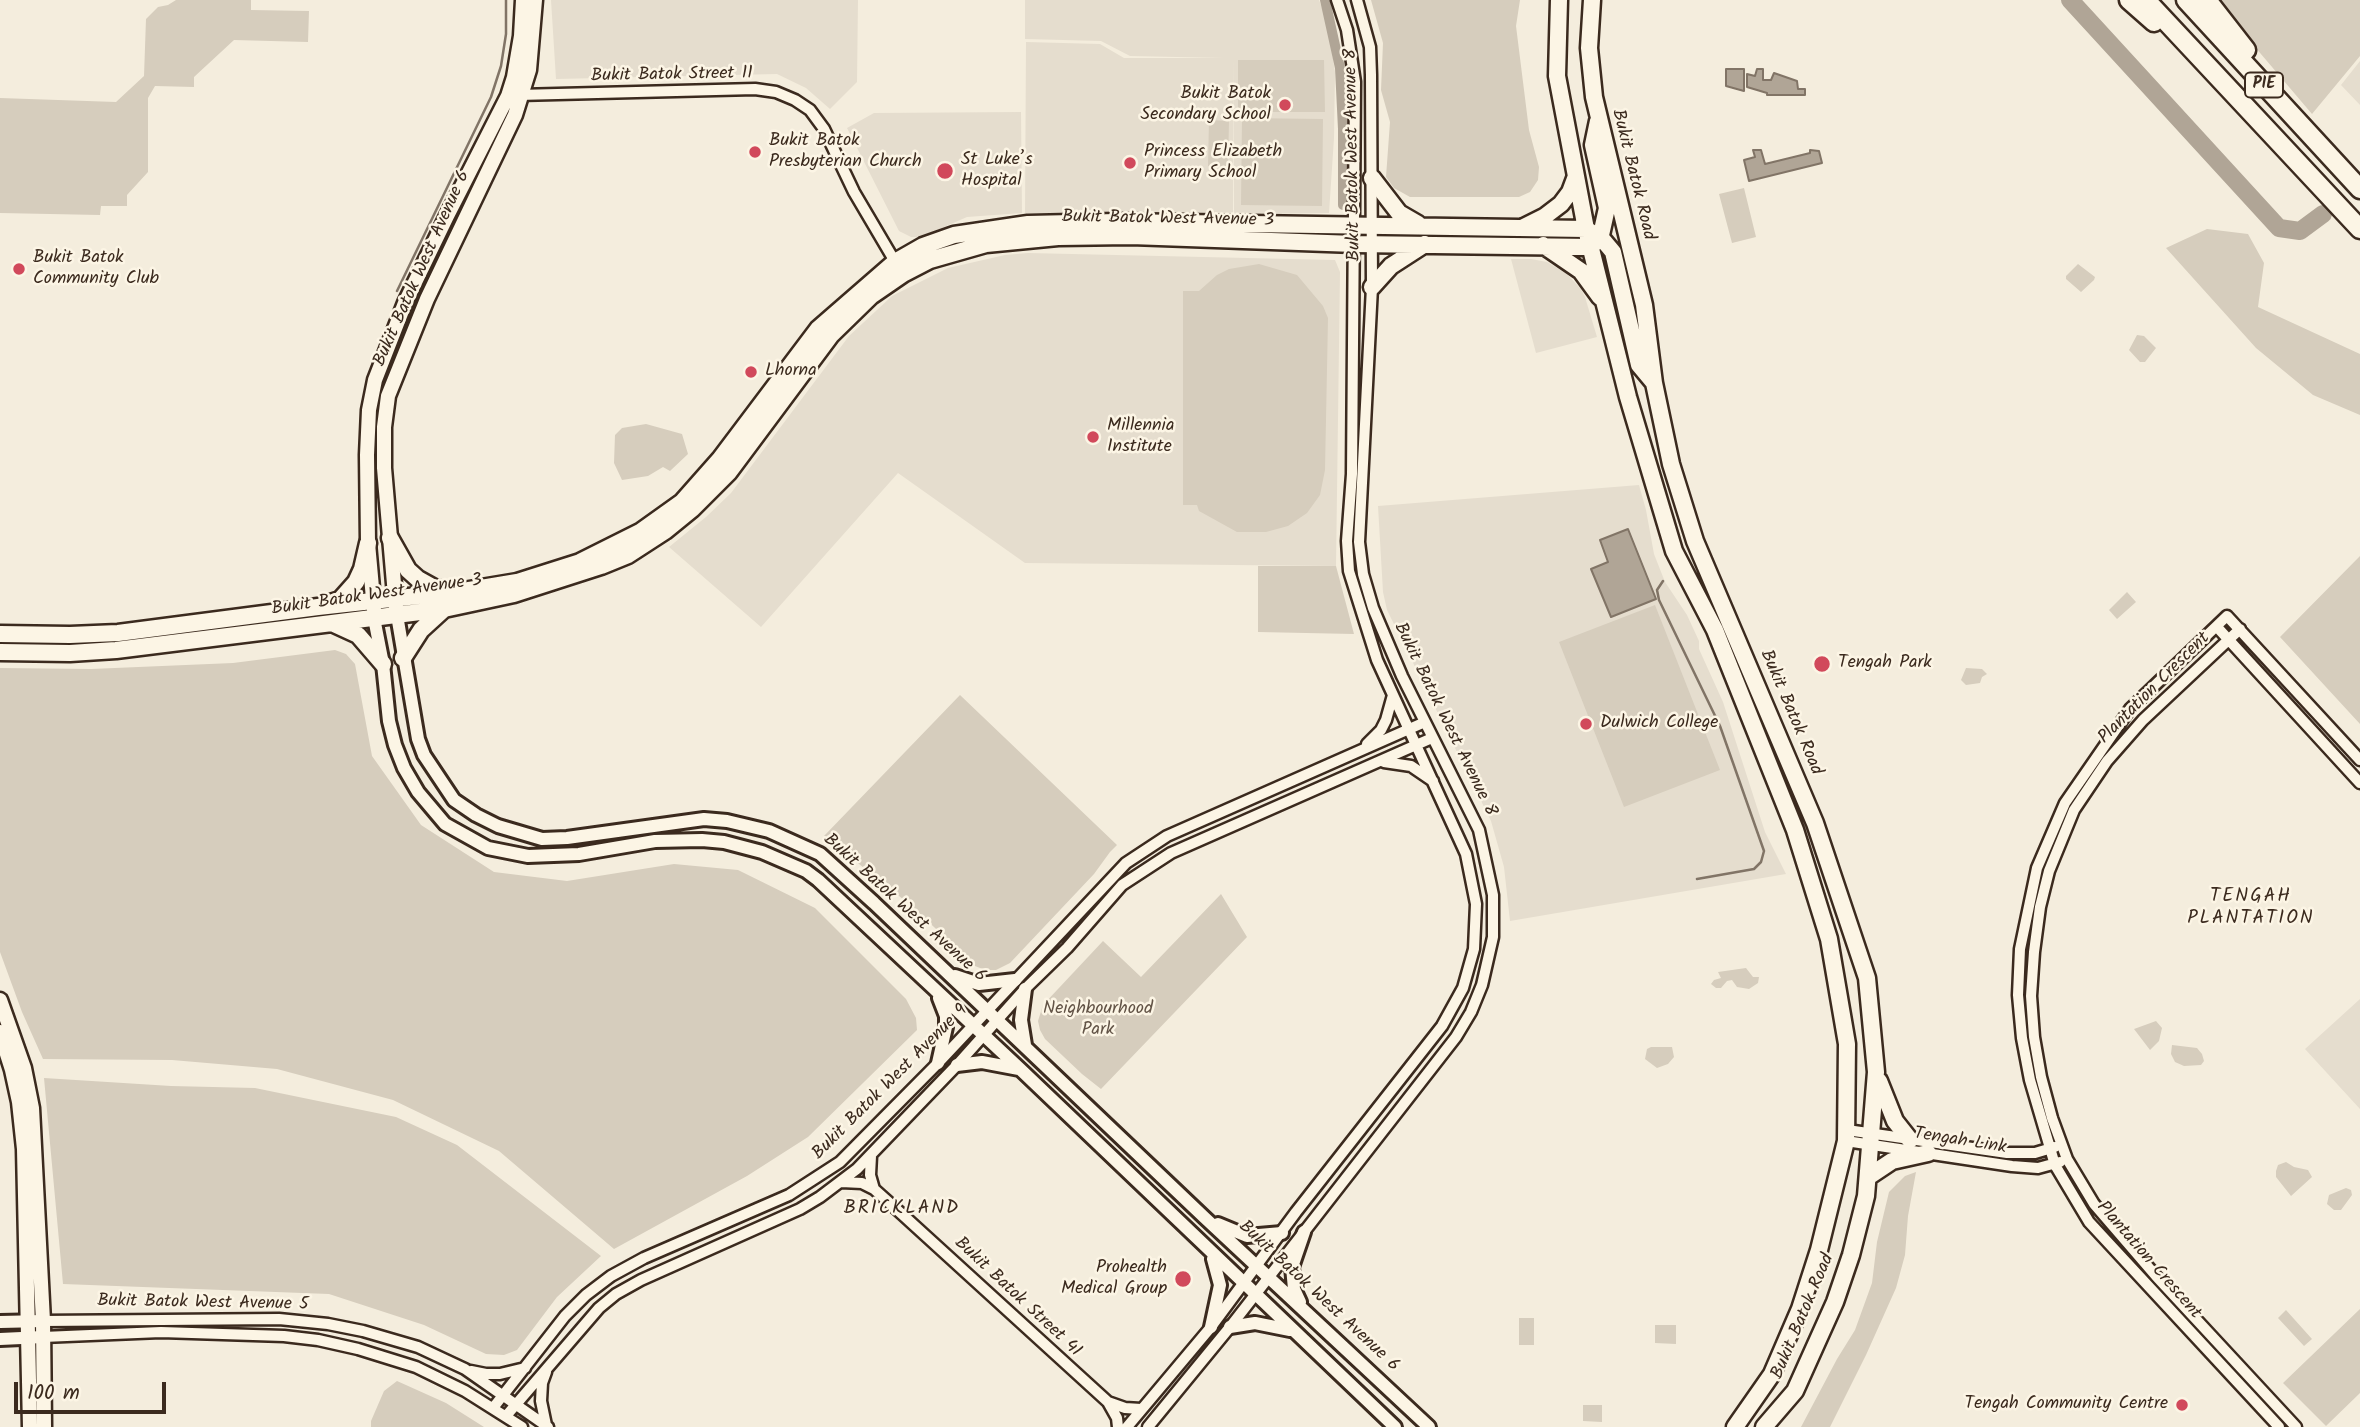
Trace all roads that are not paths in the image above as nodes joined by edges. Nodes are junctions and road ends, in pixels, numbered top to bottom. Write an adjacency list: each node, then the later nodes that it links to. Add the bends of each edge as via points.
1 (523, 0): 12 (main road, Bukit Batok West Avenue 6)
2 (535, 0): 12 (main road, Bukit Batok West Avenue 6, via 529,69)
3 (1337, 0): 18 (street, Bukit Batok West Avenue 8, via 1355,82)
4 (1357, 0): 16 (street, Bukit Batok West Avenue 8, via 1370,47)
5 (1559, 0): 15 (main road, Bukit Batok Road, via 1557,76)
6 (1592, 0): 13 (main road, Bukit Batok Road, via 1589,48)
7 (2129, 0): 11 (highway, via 2155,23)
8 (2146, 0): 11 (highway, PIE)
9 (2186, 0): 14 (highway, PIE)
10 (2207, 0): 14 (highway)
11 (2173, 31): 21 (highway, PIE)
12 (515, 96): 26 (street, Bukit Batok Street 11, via 755,89 786,96 810,110 824,129 854,192); 30 (main road, Bukit Batok West Avenue 6, via 492,166 427,299 388,396 384,460); 31 (main road, Bukit Batok West Avenue 6, via 447,216 405,303 376,380 367,438)
13 (1598, 121): 22 (main road, via 1593,145 1607,208 1604,227); 29 (main road, Bukit Batok Road, via 1644,305)
14 (2331, 158): 17 (highway, PIE)
15 (1576, 176): 20 (main road, via 1561,204); 22 (main road, Bukit Batok Road)
16 (1371, 178): 18 (street, Bukit Batok West Avenue 8); 19 (main road, via 1399,213)
17 (2360, 189)
18 (1363, 225): 19 (main road, Bukit Batok West Avenue 3); 23 (street, Bukit Batok West Avenue 8); 23 (street, Bukit Batok West Avenue 8); 26 (main road, Bukit Batok West Avenue 3, via 1028,224 954,235 923,246)
19 (1420, 226): 20 (main road, Bukit Batok West Avenue 3)
20 (1519, 228): 22 (main road, Bukit Batok West Avenue 3)
21 (2360, 229)
22 (1592, 238): 25 (main road, Bukit Batok West Avenue 3); 28 (main road, Bukit Batok Road); 29 (main road, via 1613,252 1639,365)
23 (1363, 244): 24 (main road, Bukit Batok West Avenue 3); 26 (main road, Bukit Batok West Avenue 3, via 1058,237 986,244); 27 (street, Bukit Batok West Avenue 8); 47 (street, Bukit Batok West Avenue 8, via 1347,541 1357,599)
24 (1425, 244): 25 (main road, Bukit Batok West Avenue 3); 27 (main road, via 1391,266)
25 (1543, 245): 28 (main road, via 1581,271)
26 (899, 268): 32 (main road, Bukit Batok West Avenue 3, via 818,329 720,460 682,502 640,532 580,562 517,582); 36 (main road, Bukit Batok West Avenue 3, via 831,335 729,472 665,531 628,555 577,575)
27 (1372, 287): 48 (street, Bukit Batok West Avenue 8, via 1359,542 1363,574 1381,629)
28 (1605, 304): 71 (main road, Bukit Batok Road, via 1674,551 1715,630 1790,817 1829,939 1847,1044)
29 (1654, 383): 70 (main road, Bukit Batok Road, via 1671,464 1695,541 1815,823 1848,917 1867,978)
30 (390, 538): 32 (main road, via 418,579 436,589); 33 (main road, Bukit Batok West Avenue 6)
31 (368, 543): 34 (main road, Bukit Batok West Avenue 6); 35 (main road, via 356,582 340,600)
32 (463, 591): 33 (main road, Bukit Batok West Avenue 3)
33 (394, 598): 34 (main road, Bukit Batok West Avenue 3); 37 (main road, Bukit Batok West Avenue 6)
34 (373, 601): 35 (main road, Bukit Batok West Avenue 3); 38 (main road, Bukit Batok West Avenue 6)
35 (318, 607): 42 (main road, Bukit Batok West Avenue 3, via 118,633)
36 (444, 609): 37 (main road, Bukit Batok West Avenue 3); 45 (main road)
37 (397, 615): 38 (main road, Bukit Batok West Avenue 3); 45 (street, Bukit Batok West Avenue 6)
38 (374, 618): 39 (main road, Bukit Batok West Avenue 3); 46 (street, Bukit Batok West Avenue 6)
39 (331, 623): 44 (main road, Bukit Batok West Avenue 3, via 116,650); 46 (main road, via 358,635)
40 (2217, 627): 41 (street, Plantation Crescent, via 2227,616); 43 (street); 75 (street, Plantation Crescent, via 2130,709 2065,803 2037,868 2020,949 2018,995 2030,1080)
41 (2239, 629): 43 (street, Plantation Crescent); 53 (street)
42 (0, 634)
43 (2227, 640): 56 (street); 74 (street, Plantation Crescent, via 2107,761 2074,810 2049,871 2040,907 2031,996 2040,1077)
44 (0, 652)
45 (403, 657): 57 (street, Bukit Batok West Avenue 6, via 424,755 454,800 476,815 542,839 704,819 769,831 820,854)
46 (383, 664): 59 (street, Bukit Batok West Avenue 6, via 389,720 404,768 435,814 461,834 488,848 528,856 702,840 762,852 818,880)
47 (1393, 695): 49 (street, Bukit Batok West Avenue 8); 52 (street, via 1381,730)
48 (1424, 722): 49 (street, Bukit Batok West Avenue 9); 50 (street, Bukit Batok West Avenue 8)
49 (1409, 729): 51 (street, Bukit Batok West Avenue 8); 52 (street, Bukit Batok West Avenue 9)
50 (1432, 738): 51 (street, Bukit Batok West Avenue 9); 84 (street, Bukit Batok West Avenue 8, via 1479,830 1493,895 1488,964 1471,1012 1456,1037)
51 (1417, 744): 54 (street, Bukit Batok West Avenue 9); 55 (street, Bukit Batok West Avenue 8)
52 (1355, 752): 58 (street, Bukit Batok West Avenue 9, via 1167,836 1126,863)
53 (2360, 761)
54 (1373, 764): 55 (street, via 1402,763); 58 (street, Bukit Batok West Avenue 9, via 1171,853 1122,885 1067,948)
55 (1435, 782): 85 (street, Bukit Batok West Avenue 8, via 1466,854 1476,904 1474,949 1463,988 1442,1026)
56 (2360, 783)
57 (948, 973): 58 (street, via 979,984); 61 (street, Bukit Batok West Avenue 6)
58 (1020, 985): 61 (street, Bukit Batok West Avenue 9); 62 (street, Bukit Batok West Avenue 9); 66 (street)
59 (936, 991): 63 (street, Bukit Batok West Avenue 6); 67 (street, via 946,1016)
60 (0, 1000): 95 (main road, via 24,1068 32,1108)
61 (987, 1010): 62 (street, Bukit Batok West Avenue 6); 63 (street, Bukit Batok West Avenue 9)
62 (997, 1020): 65 (street, Bukit Batok West Avenue 9); 66 (street, Bukit Batok West Avenue 6)
63 (972, 1026): 65 (street, Bukit Batok West Avenue 6); 67 (street, Bukit Batok West Avenue 9)
64 (0, 1032): 94 (main road, via 17,1091 24,1149)
65 (983, 1035): 68 (street, Bukit Batok West Avenue 9); 69 (street, Bukit Batok West Avenue 6)
66 (1025, 1045): 83 (street, Bukit Batok West Avenue 6)
67 (938, 1063): 102 (street, Bukit Batok West Avenue 9, via 840,1162 811,1182 611,1276 565,1316)
68 (957, 1065): 69 (street, via 982,1062); 77 (street, Bukit Batok West Avenue 9)
69 (1020, 1069): 86 (street, Bukit Batok West Avenue 6)
70 (1876, 1072): 72 (main road, Bukit Batok Road); 73 (main road, via 1888,1107)
71 (1846, 1136): 72 (street, Tengah Link); 120 (main road, Bukit Batok Road, via 1800,1308 1772,1374)
72 (1872, 1139): 73 (street, Tengah Link); 76 (street, Tengah Link); 80 (main road, Bukit Batok Road)
73 (1910, 1140): 75 (street, Tengah Link, via 2007,1153)
74 (2062, 1144): 75 (street, Tengah Link); 78 (street, Plantation Crescent)
75 (2050, 1149): 79 (street, Plantation Crescent)
76 (1928, 1153): 79 (street, Tengah Link, via 2012,1166); 80 (main road, via 1892,1161)
77 (871, 1156): 81 (street, Bukit Batok West Avenue 9); 82 (street)
78 (2067, 1159): 79 (street, Tengah Link); 88 (street, Plantation Crescent, via 2094,1204)
79 (2055, 1165): 91 (street, Plantation Crescent, via 2089,1222)
80 (1868, 1177): 121 (main road, Bukit Batok Road, via 1835,1302 1795,1391)
81 (841, 1182): 82 (street); 103 (street, Bukit Batok West Avenue 9, via 800,1209 616,1294)
82 (874, 1189): 106 (street, Bukit Batok Street 41)
83 (1205, 1218): 85 (street, via 1247,1236); 87 (street, Bukit Batok West Avenue 6)
84 (1304, 1232): 89 (street, Bukit Batok West Avenue 8); 93 (street, via 1292,1275)
85 (1282, 1233): 87 (street, Bukit Batok West Avenue 8)
86 (1210, 1252): 90 (street, Bukit Batok West Avenue 6); 97 (street, via 1220,1285)
87 (1257, 1266): 89 (street, Bukit Batok West Avenue 6); 90 (street, Bukit Batok West Avenue 8)
88 (2157, 1276): 91 (street); 123 (street, Plantation Crescent)
89 (1269, 1278): 92 (street, Bukit Batok West Avenue 8); 93 (street, Bukit Batok West Avenue 6)
90 (1243, 1284): 92 (street, Bukit Batok West Avenue 6); 97 (street, Bukit Batok West Avenue 8)
91 (2147, 1287): 122 (street, Plantation Crescent)
92 (1256, 1295): 98 (street, Bukit Batok West Avenue 8); 99 (street, Bukit Batok West Avenue 6)
93 (1303, 1308): 119 (street, Bukit Batok West Avenue 6)
94 (28, 1321): 95 (street, Bukit Batok West Avenue 5); 96 (street, Bukit Batok West Avenue 5); 100 (main road)
95 (43, 1321): 100 (main road); 104 (street, Bukit Batok West Avenue 5, via 306,1321 418,1347)
96 (0, 1322)
97 (1211, 1327): 109 (street, Bukit Batok West Avenue 8)
98 (1230, 1327): 99 (street, via 1255,1322); 117 (street, Bukit Batok West Avenue 8)
99 (1294, 1331): 118 (street, Bukit Batok West Avenue 6)
100 (36, 1337): 101 (street, Bukit Batok West Avenue 5); 108 (street, Bukit Batok West Avenue 5, via 161,1332 318,1340 416,1367); 112 (main road); 113 (main road)
101 (0, 1339)
102 (525, 1368): 104 (street, via 500,1374); 105 (street, Bukit Batok West Avenue 9)
103 (547, 1368): 107 (street, Bukit Batok West Avenue 9); 111 (street, via 541,1401)
104 (465, 1369): 105 (street, Bukit Batok West Avenue 5)
105 (503, 1395): 107 (street, Bukit Batok West Avenue 5); 108 (street, Bukit Batok West Avenue 9)
106 (1108, 1402): 109 (street); 115 (street, Bukit Batok Street 41)
107 (516, 1403): 110 (street, Bukit Batok West Avenue 9); 111 (street, Bukit Batok West Avenue 5)
108 (493, 1408): 110 (street, Bukit Batok West Avenue 5)
109 (1141, 1409): 116 (street, Bukit Batok West Avenue 8)
110 (506, 1416): 114 (street, Bukit Batok West Avenue 5)
111 (547, 1426)
112 (30, 1427)
113 (44, 1427)
114 (522, 1427)
115 (1118, 1427)
116 (1127, 1427)
117 (1148, 1427)
118 (1395, 1427)
119 (1429, 1427)
120 (1735, 1427)
121 (1764, 1427)
122 (2278, 1427)
123 (2296, 1427)

